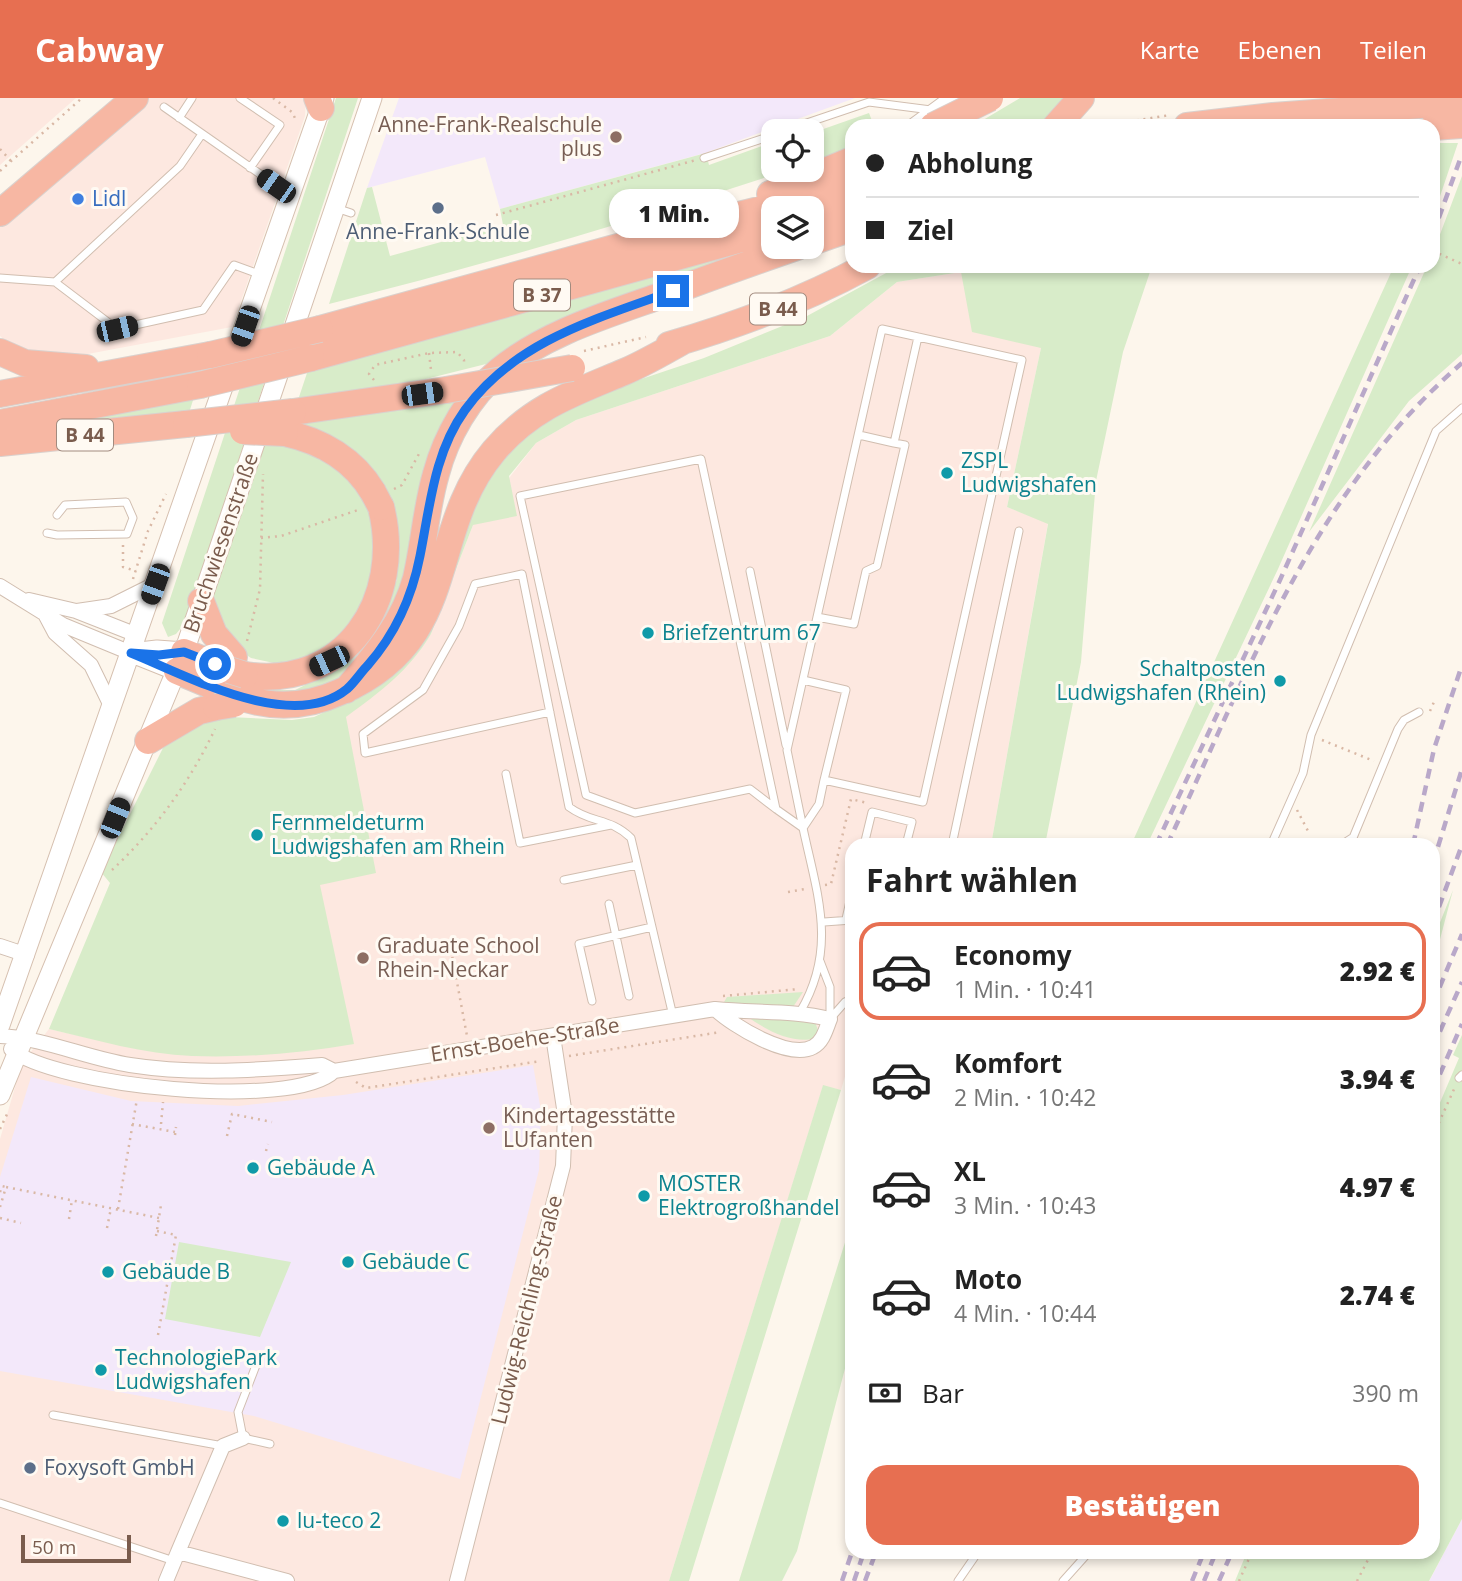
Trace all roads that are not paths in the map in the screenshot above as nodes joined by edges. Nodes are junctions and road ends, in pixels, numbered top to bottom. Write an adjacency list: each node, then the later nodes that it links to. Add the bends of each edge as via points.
1 (123, 98): 26 (highway)
2 (135, 98): 28 (highway)
3 (192, 98): 12 (lane)
4 (240, 98): 23 (lane, via 280,125)
5 (951, 98): 13 (street)
6 (990, 98): 13 (highway, bridge)
7 (1081, 98): 15 (highway)
8 (371, 100): 57 (main road, Bruchwiesenstraße, via 343,211)
9 (321, 101): 25 (main road)
10 (1462, 102): 16 (highway)
11 (164, 107): 12 (lane)
12 (179, 118): 19 (lane)
13 (933, 118): 14 (lane, via 869,102)
14 (819, 119)
15 (1062, 119)
16 (1247, 119)
17 (1462, 125): 18 (highway)
18 (1440, 127)
19 (202, 134): 23 (lane); 38 (lane, via 180,166)
20 (761, 139): 21 (lane)
21 (704, 158)
22 (845, 163): 30 (highway)
23 (250, 168): 25 (lane)
24 (845, 189): 30 (highway, B 37)
25 (291, 195): 36 (main road)
26 (0, 203)
27 (845, 212): 29 (highway)
28 (0, 213)
29 (824, 217)
30 (694, 226): 42 (highway, B 37, bridge, via 320,330)
31 (845, 230): 33 (highway)
32 (761, 234): 46 (highway, B 37, bridge, via 311,358 200,385)
33 (824, 238)
34 (764, 259): 65 (highway, via 569,330 531,348 497,373 464,411 446,444 404,610 388,639)
35 (853, 273): 40 (highway, B 44, via 802,299)
36 (263, 276): 38 (lane, via 234,265 203,310 117,329); 54 (main road)
37 (0, 278): 38 (lane)
38 (55, 282)
39 (918, 337): 47 (lane, via 882,329); 49 (lane); 72 (lane, via 1022,360 923,802)
40 (685, 340): 45 (highway, B 44, bridge, via 572,368 439,384); 65 (highway, via 624,372 565,395 516,427 475,479 436,592 410,640 379,673)
41 (0, 352): 42 (highway, via 38,366)
42 (138, 370): 43 (highway, B 37)
43 (0, 394)
44 (1462, 408): 79 (lane, via 1436,431 1311,735 1303,773)
45 (289, 422): 48 (highway, B 44, bridge); 64 (highway, via 357,471 377,500 386,561 383,584 370,615 329,661 304,673)
46 (0, 423)
47 (859, 435): 49 (lane); 60 (lane)
48 (0, 443)
49 (894, 443): 60 (lane, via 905,445 877,566 866,571 854,624)
50 (57, 515): 52 (lane, via 65,505 126,502 134,518 127,534)
51 (1018, 531): 78 (lane)
52 (47, 533)
53 (750, 571): 70 (lane)
54 (155, 584): 58 (street, via 111,606); 61 (main road)
55 (0, 586): 56 (street)
56 (23, 598): 58 (street); 59 (street)
57 (201, 601): 62 (main road, Bruchwiesenstraße); 64 (highway)
58 (76, 611): 61 (street)
59 (45, 615): 61 (street); 66 (street, via 55,633 91,665)
60 (817, 617): 63 (lane)
61 (134, 644): 62 (main road); 66 (main road)
62 (180, 662): 64 (highway); 69 (main road, Bruchwiesenstraße)
63 (803, 680): 70 (lane); 72 (lane, via 846,690)
64 (235, 684): 65 (highway, via 302,704); 69 (highway)
65 (346, 690)
66 (112, 708): 89 (main road)
67 (550, 712): 67 (lane, via 405,744 365,752 363,734 423,690 459,626 475,583 522,575); 74 (lane, via 569,807 582,817)
68 (1419, 712): 80 (lane, via 1398,729)
69 (148, 741): 101 (main road, Bruchwiesenstraße)
70 (787, 750): 75 (lane)
71 (506, 774): 74 (lane, via 520,843)
72 (824, 780): 75 (lane, via 819,804)
73 (776, 809): 73 (lane, via 750,789 635,813 586,795 520,496 701,459); 75 (lane)
74 (616, 824): 81 (lane, via 631,838)
75 (803, 828): 85 (lane)
76 (866, 838): 77 (lane, via 872,812 912,822)
77 (908, 838)
78 (953, 838)
79 (1274, 838)
80 (1353, 838)
81 (638, 865): 82 (lane); 86 (lane)
82 (564, 880)
83 (609, 904): 87 (lane)
84 (845, 919): 85 (lane)
85 (824, 922): 90 (lane)
86 (652, 927): 87 (lane); 96 (lane)
87 (616, 935): 91 (lane); 92 (lane, via 579,944)
88 (0, 946): 89 (street)
89 (26, 955): 98 (main road)
90 (820, 961): 95 (lane); 97 (lane, via 830,986)
91 (629, 996)
92 (592, 1001)
93 (845, 1002): 97 (lane)
94 (715, 1009): 95 (street, Ernst-Boehe-Straße, via 778,1015); 96 (street, Ernst-Boehe-Straße); 97 (street, via 724,1018 801,1056 821,1041)
95 (800, 1012): 97 (street, Ernst-Boehe-Straße)
96 (673, 1016): 99 (street, Ernst-Boehe-Straße)
97 (830, 1019)
98 (0, 1026)
99 (553, 1035): 104 (street, Ernst-Boehe-Straße); 119 (street, Ludwig-Reichling-Straße, via 565,1115 563,1166)
100 (0, 1038): 101 (street, Ernst-Boehe-Straße)
101 (22, 1046): 102 (street, Ernst-Boehe-Straße); 105 (street, Ernst-Boehe-Straße); 107 (main road, Bruchwiesenstraße)
102 (131, 1065): 103 (street, Ernst-Boehe-Straße, via 207,1072); 105 (lane)
103 (277, 1069): 104 (street, Ernst-Boehe-Straße, via 322,1065); 106 (lane)
104 (334, 1071): 106 (street, Ernst-Boehe-Straße, via 325,1080)
105 (134, 1085): 106 (street, Ernst-Boehe-Straße, via 203,1091)
106 (278, 1089)
107 (0, 1095)
108 (260, 1355): 110 (lane, via 238,1412)
109 (53, 1415): 112 (lane)
110 (243, 1438): 111 (lane); 112 (street)
111 (270, 1444)
112 (223, 1446): 114 (street)
113 (0, 1503): 114 (lane)
114 (176, 1557): 117 (street); 118 (street)
115 (973, 1559): 120 (lane)
116 (1083, 1559): 121 (lane)
117 (166, 1581)
118 (287, 1581)
119 (457, 1581)
120 (958, 1581)
121 (1063, 1581)

